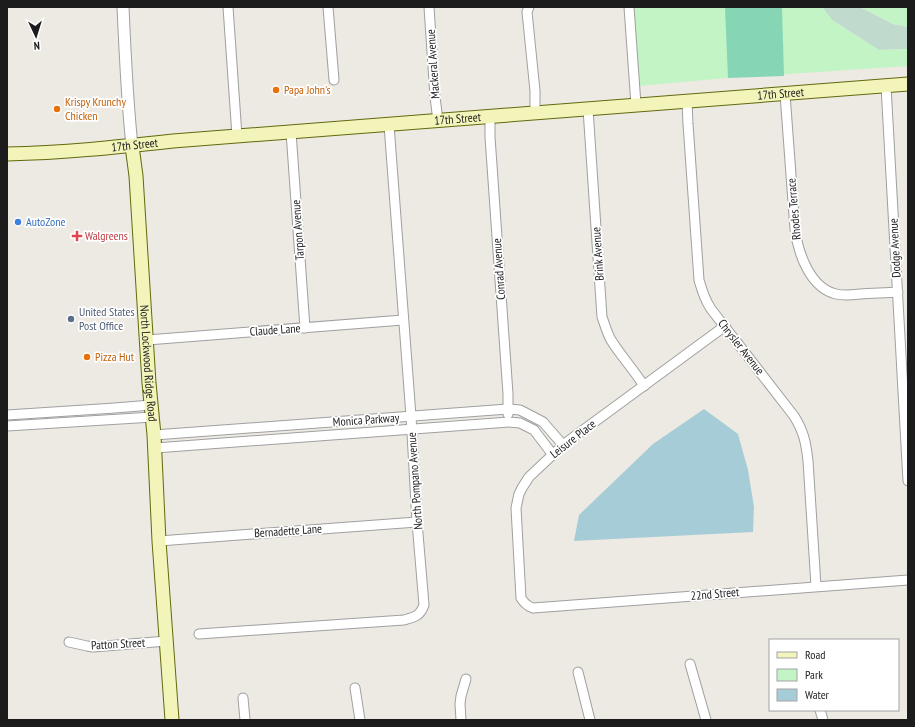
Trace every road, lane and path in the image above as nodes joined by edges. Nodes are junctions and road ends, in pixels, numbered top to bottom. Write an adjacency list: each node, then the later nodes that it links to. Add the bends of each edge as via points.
1 (123, 7): 20 (street, North Lockwood Ridge Road)
2 (228, 7): 19 (street)
3 (328, 7): 7 (street)
4 (429, 7): 16 (street, Mackeral Avenue)
5 (529, 7): 14 (street, via 527,12)
6 (629, 7): 12 (street)
7 (334, 80)
8 (908, 84): 9 (main road, 17th Street)
9 (886, 86): 10 (main road, 17th Street); 22 (street, Dodge Avenue)
10 (786, 94): 11 (main road, 17th Street); 22 (street, Rhodes Terrace, via 795,229 798,248 806,266 820,286 834,294)
11 (687, 101): 12 (main road, 17th Street); 24 (street, Chrysler Avenue, via 699,280 707,302)
12 (636, 105): 13 (main road, 17th Street)
13 (588, 109): 14 (main road, 17th Street); 27 (street, Brink Avenue, via 602,317 611,340)
14 (536, 113): 15 (main road, 17th Street)
15 (490, 117): 16 (main road, 17th Street); 28 (street, Conrad Avenue)
16 (438, 121): 17 (main road, 17th Street)
17 (389, 125): 18 (main road, 17th Street); 23 (street, North Pompano Avenue)
18 (291, 132): 19 (main road, 17th Street); 25 (street, Tarpon Avenue)
19 (237, 136): 20 (main road, 17th Street)
20 (132, 146): 21 (main road, 17th Street); 26 (main road, North Lockwood Ridge Road)
21 (7, 154)
22 (898, 292): 38 (street, Dodge Avenue)
23 (403, 320): 25 (street, Claude Lane); 31 (street, North Pompano Avenue)
24 (724, 326): 27 (street, Leisure Place); 42 (street, Chrysler Avenue, via 794,416 804,436)
25 (305, 328): 26 (street, Claude Lane)
26 (147, 340): 29 (main road, North Lockwood Ridge Road)
27 (644, 386): 36 (street, Leisure Place)
28 (508, 409): 31 (street, Monica Parkway); 32 (street, Conrad Avenue); 36 (street, Monica Parkway, via 520,410 543,422)
29 (152, 411): 30 (street, via 115,408); 33 (street); 35 (main road, North Lockwood Ridge Road)
30 (7, 415)
31 (411, 416): 34 (street, North Pompano Avenue); 35 (street, Monica Parkway)
32 (509, 422): 34 (street, Monica Parkway); 37 (street, Monica Parkway, via 520,423 534,430)
33 (7, 426)
34 (411, 429): 35 (street, Monica Parkway); 39 (street, North Pompano Avenue)
35 (155, 442): 40 (main road, North Lockwood Ridge Road)
36 (563, 445): 37 (street, Leisure Place)
37 (553, 455): 43 (street, Leisure Place, via 529,477 517,503 521,598)
38 (908, 482)
39 (417, 522): 40 (street, Bernadette Lane); 44 (street, North Pompano Avenue, via 424,605 422,613 404,620)
40 (159, 541): 45 (main road, North Lockwood Ridge Road)
41 (908, 580): 42 (street, 22nd Street)
42 (816, 586): 43 (street, 22nd Street, via 540,608 528,607)
43 (524, 603)
44 (199, 634)
45 (167, 641): 46 (street, Patton Street, via 93,647); 52 (main road, North Lockwood Ridge Road)
46 (69, 642)
47 (690, 664): 57 (street)
48 (578, 672): 56 (street)
49 (466, 679): 55 (street, via 460,704)
50 (354, 688): 54 (street)
51 (243, 698): 53 (street)
52 (172, 720)
53 (245, 720)
54 (360, 720)
55 (461, 720)
56 (590, 720)
57 (706, 720)

